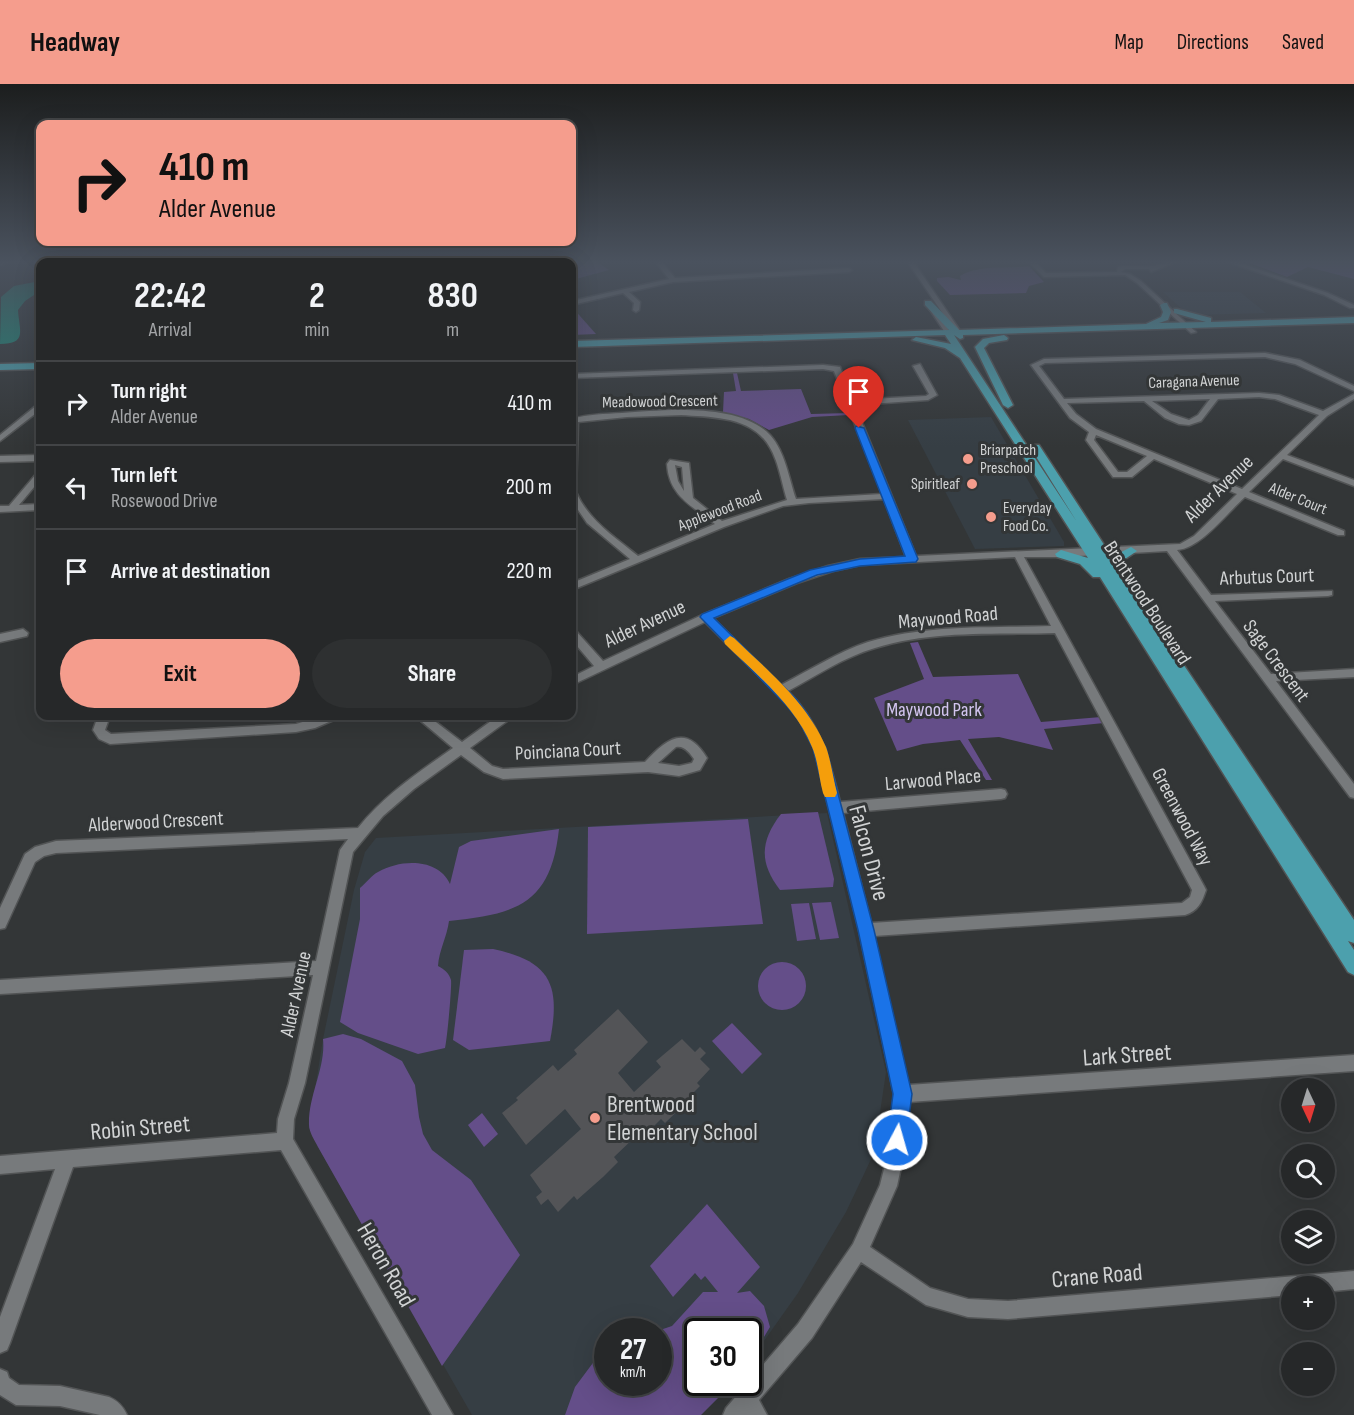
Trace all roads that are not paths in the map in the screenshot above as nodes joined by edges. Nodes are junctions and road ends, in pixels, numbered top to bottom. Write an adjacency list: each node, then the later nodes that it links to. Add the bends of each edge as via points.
1 (935, 323): 17 (main road, via 931,329)
2 (944, 323): 16 (street, Brentwood Boulevard)
3 (947, 323): 16 (main road)
4 (951, 323): 16 (street, Brentwood Boulevard)
5 (958, 323): 15 (main road)
6 (1148, 323): 13 (main road)
7 (1188, 323): 14 (street)
8 (1189, 323): 14 (street)
9 (1224, 323): 11 (main road)
10 (1264, 323): 11 (main road)
11 (1228, 324): 14 (main road)
12 (1354, 326): 14 (main road)
13 (1135, 327): 14 (main road); 15 (main road)
14 (1194, 328): 15 (main road)
15 (1005, 334): 16 (main road); 33 (main road, via 979,347)
16 (955, 335): 17 (main road); 20 (main road, Brentwood Boulevard); 33 (main road, Brentwood Boulevard)
17 (911, 337): 18 (main road); 19 (main road); 20 (main road, via 948,346)
18 (576, 344)
19 (576, 349)
20 (963, 358): 54 (main road, Brentwood Boulevard)
21 (36, 359): 22 (main road)
22 (0, 360)
23 (36, 366): 25 (main road)
24 (917, 366): 32 (street, via 933,395 928,398)
25 (0, 367)
26 (576, 376): 32 (street, via 831,367 840,371)
27 (1354, 389): 31 (street, Alder Court, via 1297,362 1271,355 1036,363)
28 (1216, 396): 30 (street, Caragana Avenue); 30 (street, via 1196,421 1189,422 1165,415); 35 (street, Caragana Avenue, via 1270,396)
29 (1354, 396): 35 (street, Alder Avenue)
30 (1145, 398): 31 (street, Caragana Avenue)
31 (1061, 401): 37 (street, Alder Court, via 1076,419)
32 (850, 403): 46 (street)
33 (1008, 405): 56 (main road, Brentwood Boulevard)
34 (36, 409): 38 (street)
35 (1324, 414): 40 (street, Alder Avenue)
36 (576, 420): 48 (street, Meadowood Crescent, via 710,413 738,419 766,436)
37 (1093, 430): 39 (street, Alder Court); 39 (street, via 1090,440 1116,475 1129,475)
38 (0, 439)
39 (1153, 456): 45 (street, Alder Court)
40 (1282, 456): 44 (street); 45 (street, Alder Avenue)
41 (36, 458): 42 (street)
42 (0, 459)
43 (36, 480): 51 (street)
44 (1354, 483)
45 (1244, 493): 55 (street, Alder Court); 57 (street, Alder Avenue, via 1197,538)
46 (887, 496): 48 (street, Applewood Road); 63 (street)
47 (689, 498): 53 (street)
48 (792, 501): 53 (street, Applewood Road)
49 (576, 503): 64 (street, Meadowood Crescent)
50 (36, 507): 51 (street)
51 (12, 508): 52 (street)
52 (0, 509)
53 (721, 525): 64 (street, Applewood Road)
54 (1078, 533): 60 (main road, Brentwood Boulevard); 62 (main road, via 1073,546)
55 (1341, 533)
56 (1093, 535): 58 (main road); 59 (main road, Brentwood Boulevard)
57 (1171, 549): 58 (street, Alder Avenue); 68 (street, Sage Crescent)
58 (1131, 551): 59 (street, Alder Avenue); 66 (main road, via 1116,561)
59 (1104, 552): 60 (street, Alder Avenue); 66 (main road, Brentwood Boulevard)
60 (1090, 553): 62 (street, Alder Avenue); 66 (main road, Brentwood Boulevard)
61 (1018, 554): 62 (street, Alder Avenue); 63 (street, Alder Avenue); 70 (street, Greenwood Way)
62 (1061, 555): 66 (main road, via 1084,561)
63 (912, 559): 69 (street, Alder Avenue, via 860,562 814,573)
64 (637, 560): 65 (street, Applewood Road)
65 (576, 585)
66 (1118, 585): 92 (main road, Brentwood Boulevard); 93 (main road, Brentwood Boulevard)
67 (1328, 593): 68 (street, Arbutus Court)
68 (1207, 598): 76 (street, Sage Crescent)
69 (706, 617): 74 (street, Alder Avenue); 78 (street, Falcon Drive)
70 (1058, 629): 78 (street, Maywood Road, via 896,639 869,646); 91 (street, Greenwood Way, via 1199,890 1195,901 1185,909)
71 (23, 633): 72 (street)
72 (0, 638)
73 (576, 638): 74 (street)
74 (601, 666): 77 (street, Alder Avenue)
75 (1354, 673): 76 (street)
76 (1267, 678): 85 (street, Sage Crescent)
77 (576, 679)
78 (780, 690): 88 (street, Falcon Drive, via 804,718 819,748)
79 (102, 720): 80 (street, via 99,729 110,739 296,728)
80 (323, 720)
81 (426, 720): 83 (street, Poinciana Court)
82 (501, 720): 83 (street, Alder Avenue)
83 (462, 749): 84 (street, Poinciana Court, via 488,769 503,774); 89 (street, Alder Avenue, via 410,785)
84 (648, 767)
85 (1347, 775): 87 (street, Sage Crescent)
86 (1001, 794): 88 (street, Larwood Place)
87 (1354, 794)
88 (834, 808): 91 (street, Falcon Drive)
89 (359, 833): 90 (street, Alderwood Crescent, via 48,849 30,858); 94 (street, Alder Avenue, via 347,850)
90 (0, 923)
91 (866, 930): 97 (street, Falcon Drive)
92 (1354, 935)
93 (1354, 966)
94 (321, 968): 95 (street); 98 (street, Alder Avenue, via 286,1119)
95 (0, 987)
96 (1354, 1063): 97 (street, Lark Street)
97 (902, 1094): 101 (street, Falcon Drive, via 888,1186)
98 (285, 1141): 99 (street, Robin Street); 107 (street, Heron Road)
99 (68, 1158): 100 (street, Robin Street); 103 (street)
100 (0, 1165)
101 (859, 1250): 102 (street, Crane Road, via 926,1296 978,1308 1008,1310); 105 (street, Falcon Drive)
102 (1354, 1280)
103 (0, 1343)
104 (0, 1379): 106 (street, via 16,1395 60,1396 109,1407)
105 (752, 1407): 108 (street, Falcon Drive)
106 (117, 1415)
107 (443, 1415)
108 (733, 1415)

